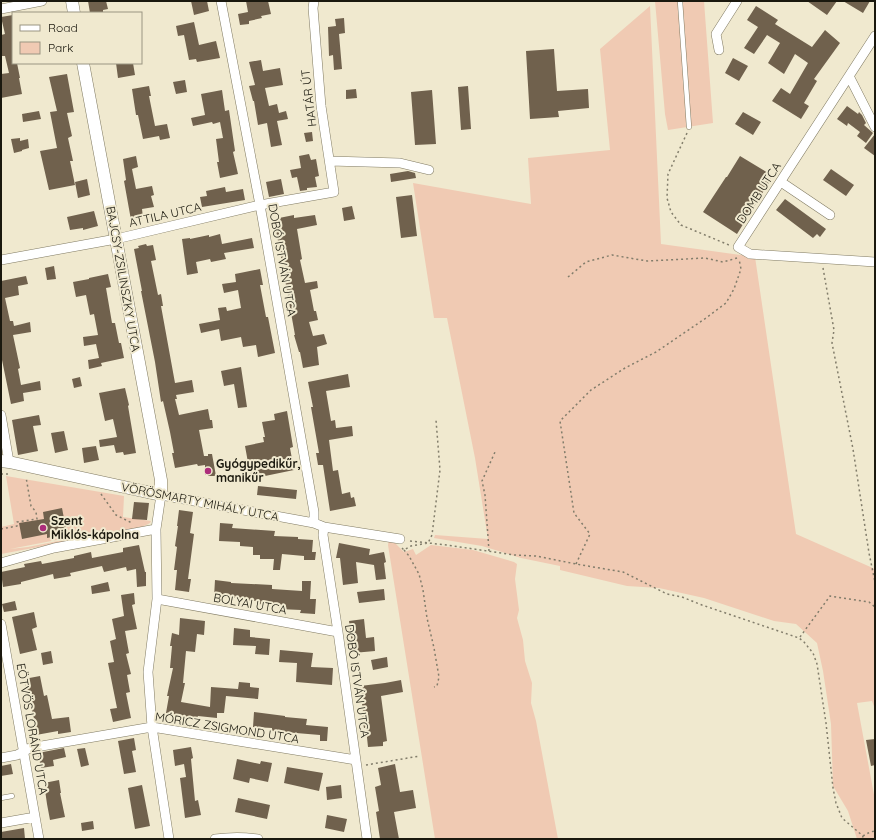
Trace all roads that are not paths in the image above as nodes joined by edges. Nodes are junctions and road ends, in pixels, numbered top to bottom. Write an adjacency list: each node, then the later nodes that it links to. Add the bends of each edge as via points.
1 (42, 1): 7 (street)
2 (72, 1): 8 (street)
3 (221, 1): 19 (street, DOBÓ ISTVÁN UTCA)
4 (314, 1): 15 (street, HATÁR ÚT, via 312,8 321,106)
5 (680, 1): 14 (lane)
6 (737, 1): 10 (street, via 716,34)
7 (1, 9)
8 (74, 12)
9 (875, 36): 12 (street, DOMB UTCA)
10 (719, 50)
11 (83, 64): 21 (street, BAJCSY-ZSILINSZKY UTCA)
12 (849, 76): 13 (street); 17 (street, DOMB UTCA)
13 (875, 127)
14 (689, 128)
15 (330, 161): 16 (street, via 400,163); 18 (street, HATÁR ÚT)
16 (430, 170)
17 (781, 182): 20 (street); 23 (street, DOMB UTCA, via 738,246 750,254)
18 (334, 192): 19 (street, ATTILA UTCA)
19 (260, 205): 21 (street, ATTILA UTCA); 27 (street, DOBÓ ISTVÁN UTCA)
20 (830, 215)
21 (116, 238): 22 (street, ATTILA UTCA); 26 (street, BAJCSY-ZSILINSZKY UTCA, via 161,480)
22 (1, 260)
23 (875, 262)
24 (1, 415): 25 (street)
25 (5, 462): 26 (street, VÖRÖSMARTY MIHÁLY UTCA)
26 (161, 495): 27 (street, VÖRÖSMARTY MIHÁLY UTCA); 29 (street)
27 (314, 523): 28 (street, VÖRÖSMARTY MIHÁLY UTCA)
28 (324, 526): 30 (street, VÖRÖSMARTY MIHÁLY UTCA); 34 (street, DOBÓ ISTVÁN UTCA, via 323,535)
29 (156, 530): 31 (street, via 54,548); 32 (street)
30 (397, 539)
31 (1, 563)
32 (157, 599): 34 (street, BOLYAI UTCA); 35 (street, via 148,672)
33 (1, 624): 36 (street, EÖTVÖS LORÁND UTCA)
34 (338, 632): 38 (street, DOBÓ ISTVÁN UTCA)
35 (152, 727): 36 (street, MÓRICZ ZSIGMOND UTCA); 38 (street, MÓRICZ ZSIGMOND UTCA); 44 (street)
36 (23, 751): 37 (street, MÓRICZ ZSIGMOND UTCA); 41 (street, EÖTVÖS LORÁND UTCA)
37 (1, 758)
38 (356, 763): 47 (street, DOBÓ ISTVÁN UTCA)
39 (12, 796): 40 (lane)
40 (1, 798)
41 (35, 817): 42 (street); 43 (street, EÖTVÖS LORÁND UTCA)
42 (1, 823)
43 (39, 839)
44 (169, 839)
45 (215, 839): 46 (street)
46 (258, 839)
47 (367, 839)

